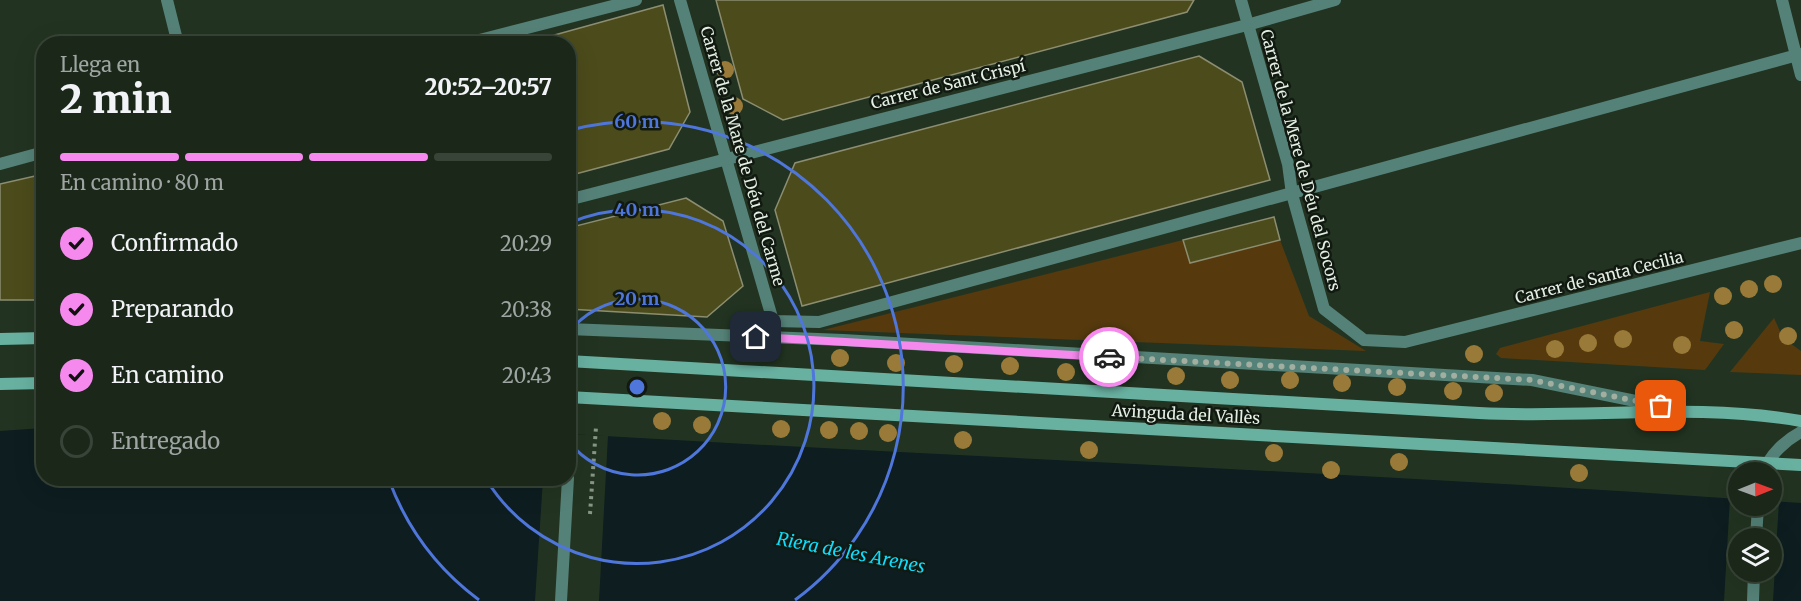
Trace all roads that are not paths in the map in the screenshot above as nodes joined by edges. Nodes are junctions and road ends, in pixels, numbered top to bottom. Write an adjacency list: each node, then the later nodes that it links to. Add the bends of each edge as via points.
1 (166, 0): 8 (street)
2 (636, 0): 9 (street)
3 (680, 0): 13 (street, Carrer de la Mare de Déu del Carme)
4 (1241, 0): 7 (street, Carrer de la Mere de Déu del Socors)
5 (1335, 0): 7 (street, Carrer de Sant Crispí)
6 (1782, 0): 10 (street)
7 (1248, 25): 13 (street, Carrer de Sant Crispí); 15 (street, Carrer de la Mere de Déu del Socors, via 1288,164)
8 (176, 36)
9 (495, 36)
10 (1798, 54): 11 (street); 15 (street)
11 (1801, 75)
12 (36, 154): 14 (street)
13 (727, 157): 15 (street, Carrer de la Mare de Déu del Carme, via 772,321 819,322); 16 (street, Carrer de Sant Crispí)
14 (0, 164)
15 (1292, 194): 21 (street, Carrer de la Mere de Déu del Socors, via 1324,309 1364,340)
16 (576, 198)
17 (1801, 243): 21 (street, Carrer de Santa Cecilia)
18 (576, 328): 26 (street, Avinguda del Vallès, via 1532,380)
19 (36, 338): 20 (main road)
20 (0, 339)
21 (1405, 342)
22 (576, 361): 26 (main road, Avinguda del Vallès, via 1501,414)
23 (36, 383): 24 (main road)
24 (0, 384)
25 (576, 396): 31 (main road, Avinguda del Vallès)
26 (1682, 411): 27 (main road, Avinguda del Vallès, via 1769,415)
27 (1801, 421)
28 (1801, 432): 29 (street, via 1790,438)
29 (1771, 462)
30 (1801, 465): 32 (main road, Avinguda del Vallès)
31 (1728, 466)
32 (1782, 467)
33 (568, 486): 35 (street)
34 (1754, 582): 36 (street)
35 (561, 601)
36 (1753, 601)

